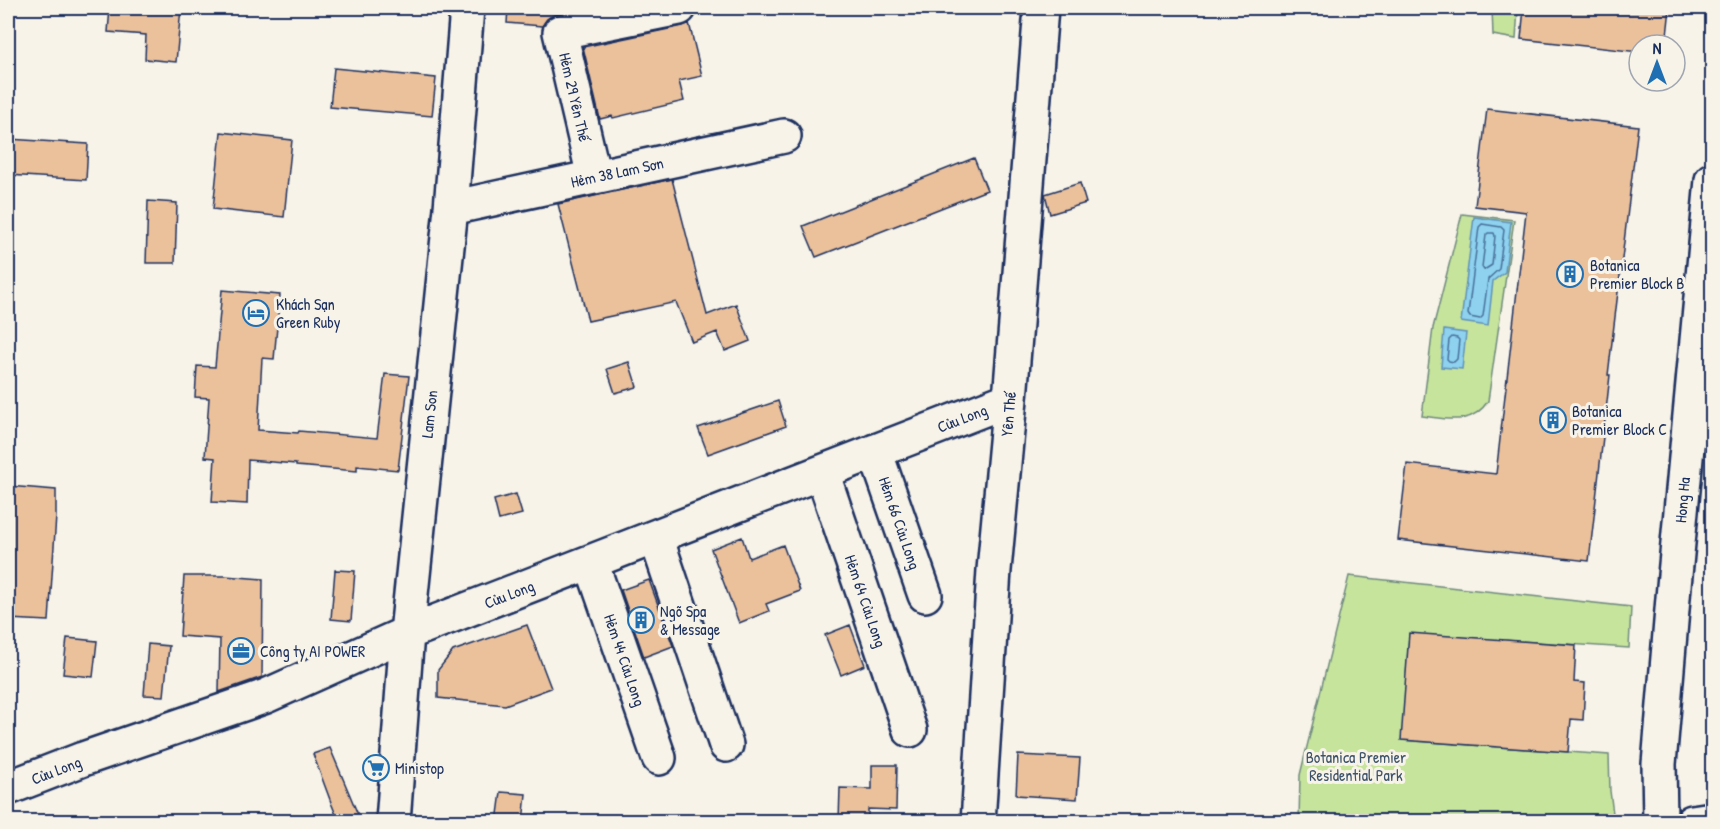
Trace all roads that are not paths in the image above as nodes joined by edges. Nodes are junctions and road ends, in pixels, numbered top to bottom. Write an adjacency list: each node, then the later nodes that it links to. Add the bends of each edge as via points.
1 (467, 8): 7 (street, Lam Son)
2 (680, 8): 5 (street, Hẻm 29 Yên Thế, via 560,32)
3 (1041, 8): 8 (street, Yên Thế)
4 (784, 136): 5 (street, Hẻm 38 Lam Sơn)
5 (594, 177): 7 (street, Hẻm 38 Lam Sơn)
6 (1713, 180): 22 (street, Hong Ha, via 1660,752)
7 (451, 208): 14 (street, Lam Son)
8 (1010, 399): 9 (street, Cửu Long); 21 (street, Yên Thế, via 994,570)
9 (875, 451): 10 (street, Cửu Long); 13 (street, Hẻm 66 Cửu Long)
10 (822, 472): 11 (street, Cửu Long); 15 (street, Hẻm 64 Cửu Long)
11 (656, 537): 12 (street, Cửu Long); 16 (street)
12 (591, 562): 14 (street, Cửu Long); 17 (street, Hẻm 44 Cửu Long)
13 (925, 595)
14 (407, 633): 18 (street, Cửu Long, via 266,696); 20 (street, Lam Son)
15 (910, 730)
16 (726, 745)
17 (659, 758)
18 (8, 788)
19 (1713, 819): 23 (street)
20 (393, 822)
21 (978, 822)
22 (1660, 822)
23 (1692, 822)

